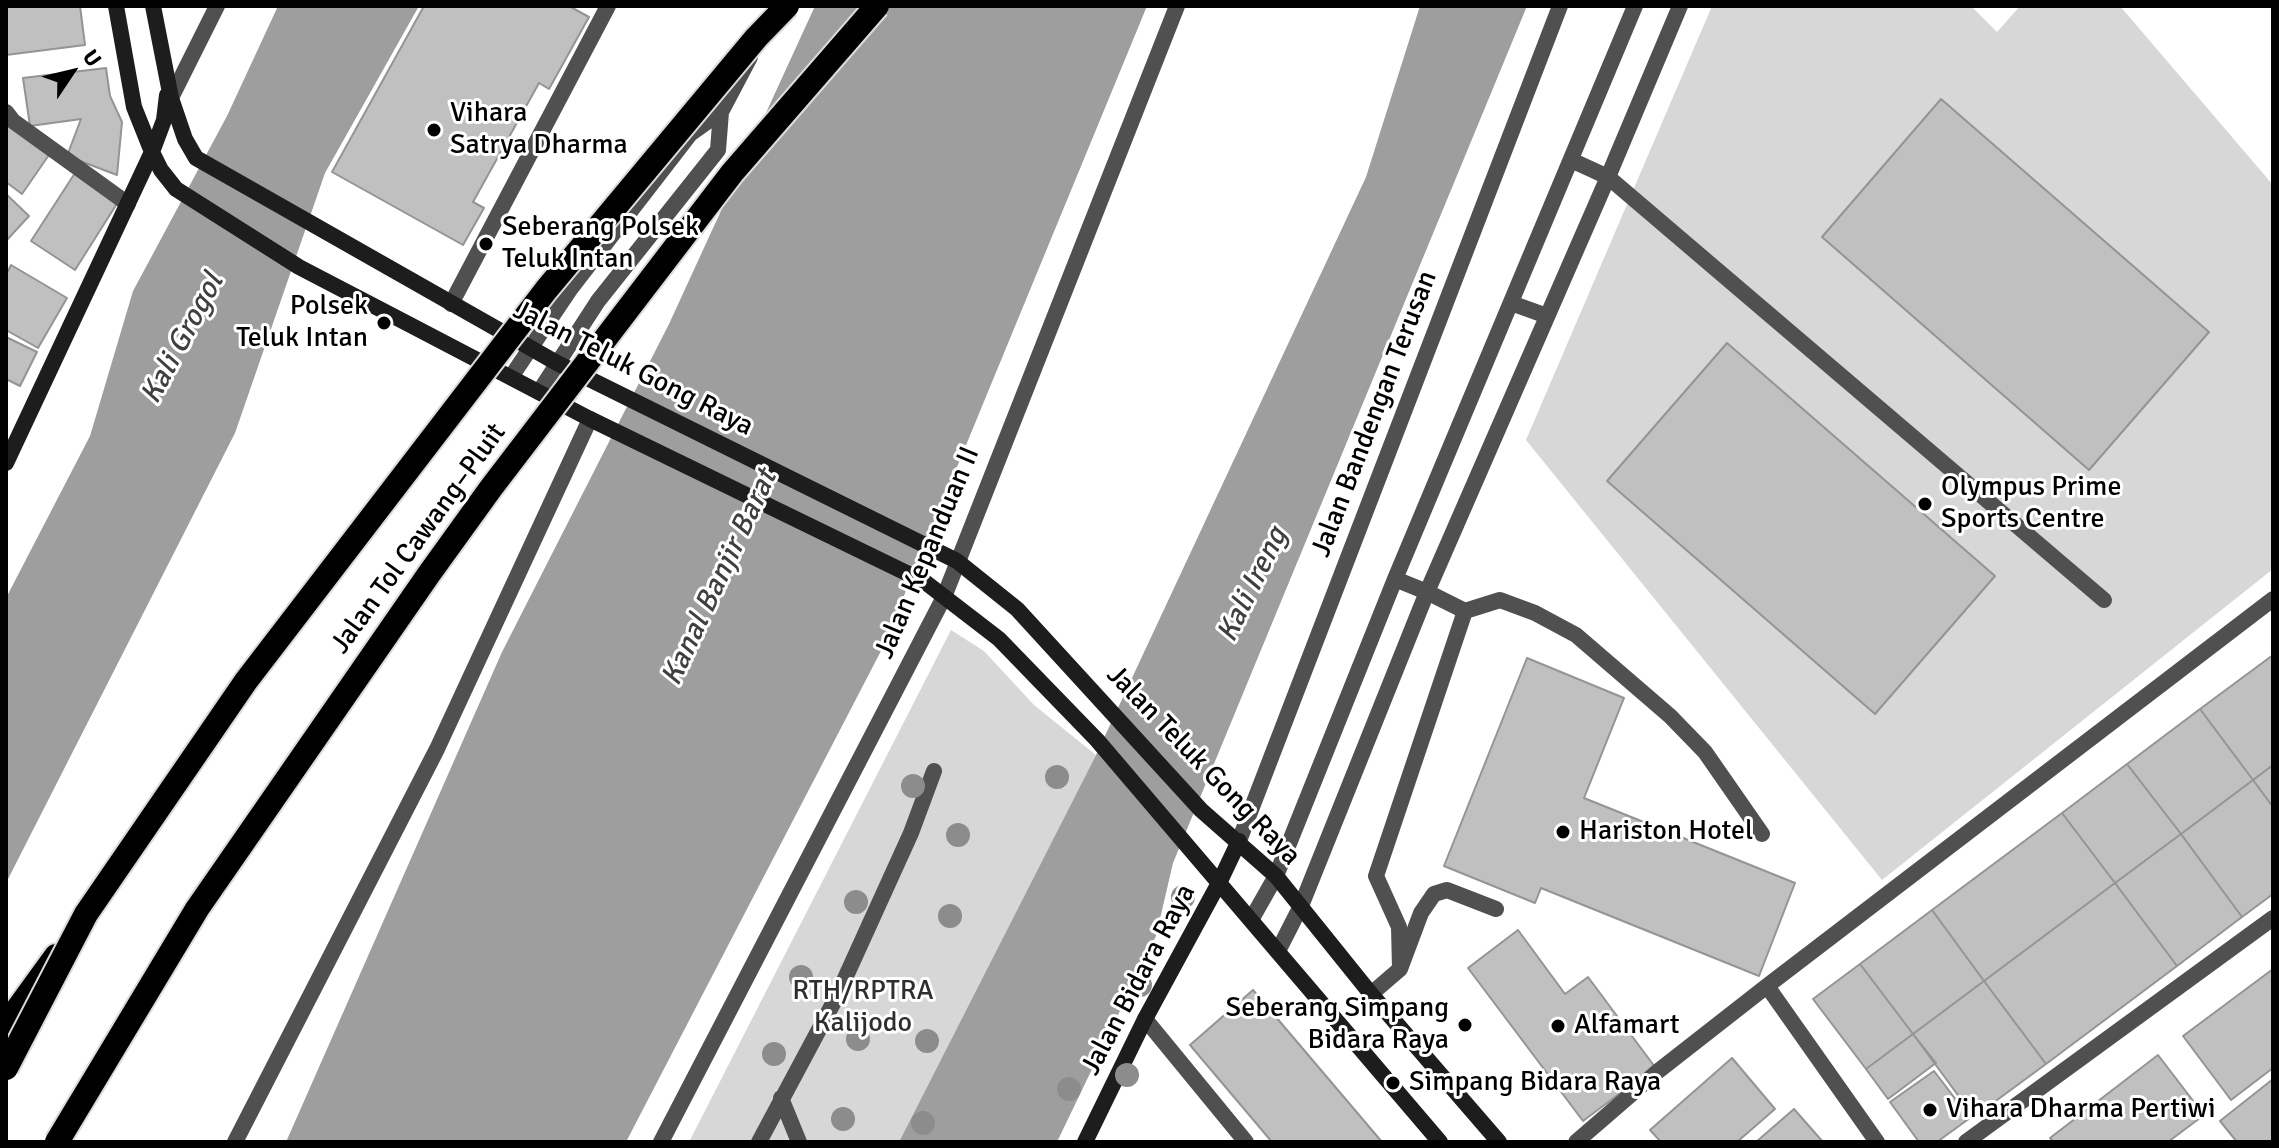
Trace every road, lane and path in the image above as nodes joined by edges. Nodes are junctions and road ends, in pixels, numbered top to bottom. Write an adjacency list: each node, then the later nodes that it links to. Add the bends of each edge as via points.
1 (116, 6): 15 (main road, Jalan Teluk Gong Raya, via 134,107)
2 (153, 6): 12 (main road, Jalan Teluk Gong Raya)
3 (217, 6): 12 (street)
4 (608, 6): 20 (street)
5 (777, 6): 14 (street)
6 (787, 6): 42 (highway, Jalan Tol Cawang–Pluit, bridge, via 546,290 246,681)
7 (877, 6): 53 (highway, Jalan Tol Cawang–Pluit, bridge, via 732,173 437,562 197,909)
8 (1177, 6): 28 (street, Jalan Kepanduan II)
9 (1560, 6): 37 (street, Jalan Bandengan Terusan)
10 (1635, 6): 16 (street)
11 (1680, 6): 17 (street)
12 (169, 92): 15 (main road); 20 (main road, Jalan Teluk Gong Raya, via 196,158)
13 (6, 112): 18 (street)
14 (721, 112): 22 (street, via 690,134); 23 (street, via 718,150 598,301)
15 (152, 152): 18 (main road); 24 (main road, Jalan Teluk Gong Raya, via 176,189 299,267)
16 (1571, 160): 17 (street); 19 (street)
17 (1608, 177): 21 (street); 33 (street)
18 (128, 204): 27 (main road)
19 (1511, 303): 21 (street); 29 (street)
20 (451, 304): 22 (main road, Jalan Teluk Gong Raya)
21 (1547, 316): 30 (street)
22 (531, 347): 23 (main road, Jalan Teluk Gong Raya); 24 (street)
23 (557, 363): 25 (street); 28 (main road, Jalan Teluk Gong Raya)
24 (511, 377): 25 (main road, Jalan Teluk Gong Raya)
25 (539, 392): 26 (main road, Jalan Teluk Gong Raya)
26 (590, 419): 31 (main road, Jalan Teluk Gong Raya, via 925,582); 54 (street, via 437,749)
27 (6, 463)
28 (957, 561): 31 (street, Jalan Kepanduan II); 37 (main road, Jalan Teluk Gong Raya, via 1017,609 1201,810)
29 (1395, 579): 30 (street); 38 (street)
30 (1427, 592): 34 (street); 40 (street)
31 (944, 597): 39 (main road, Jalan Teluk Gong Raya, via 999,639 1097,740); 55 (street, Jalan Kepanduan II)
32 (2273, 599): 47 (street)
33 (2104, 600)
34 (1465, 611): 36 (street, via 1500,600 1576,635 1705,752); 46 (street, via 1376,876 1399,927)
35 (934, 771): 52 (street, via 837,996)
36 (1762, 834)
37 (1239, 841): 38 (main road, Jalan Teluk Gong Raya); 39 (main road, Jalan Bidara Raya)
38 (1276, 876): 40 (main road, Jalan Teluk Gong Raya); 44 (street)
39 (1220, 881): 44 (main road, Jalan Teluk Gong Raya); 49 (main road, Jalan Bidara Raya)
40 (1301, 906): 45 (street); 48 (main road, Jalan Teluk Gong Raya)
41 (1496, 909): 46 (street, via 1447,890 1434,894)
42 (86, 914): 50 (highway, bridge); 51 (highway, Jalan Tol Cawang–Pluit, bridge)
43 (2273, 918): 64 (street)
44 (1251, 920): 45 (main road, Jalan Teluk Gong Raya)
45 (1278, 951): 60 (main road, Jalan Teluk Gong Raya)
46 (1400, 969): 48 (street)
47 (1767, 986): 62 (street); 63 (street)
48 (1371, 994): 61 (main road, Jalan Teluk Gong Raya)
49 (1145, 1019): 58 (main road, Jalan Bidara Raya); 59 (street)
50 (6, 1025)
51 (6, 1068)
52 (781, 1098): 56 (street); 57 (street)
53 (57, 1142)
54 (235, 1142)
55 (661, 1142)
56 (759, 1142)
57 (799, 1142)
58 (1085, 1142)
59 (1246, 1142)
60 (1440, 1142)
61 (1499, 1142)
62 (1576, 1142)
63 (1877, 1142)
64 (1966, 1142)

